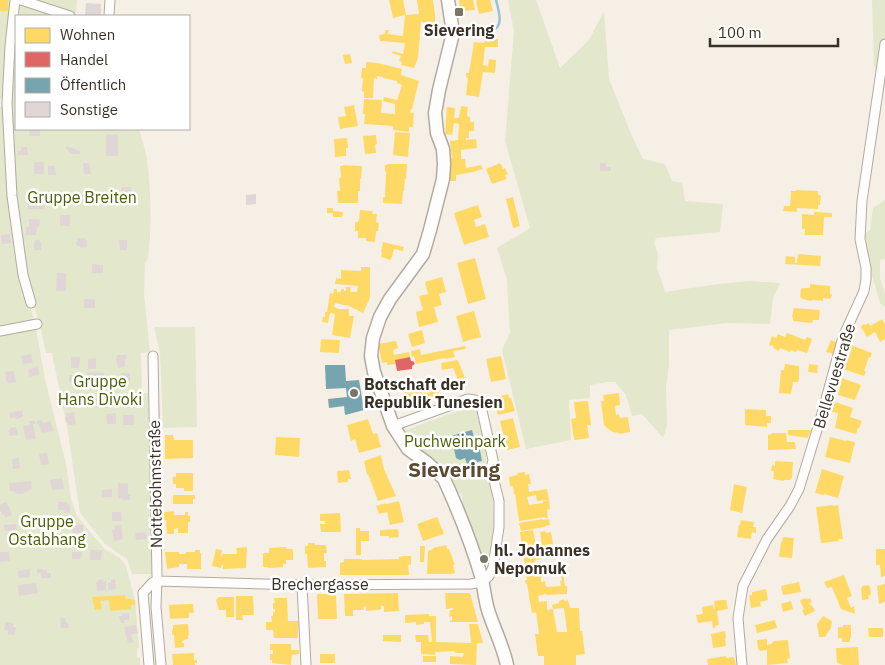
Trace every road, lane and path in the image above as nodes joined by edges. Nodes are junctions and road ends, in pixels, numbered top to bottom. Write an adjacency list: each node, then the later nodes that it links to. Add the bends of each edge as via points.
1 (16, 0): 9 (street)
2 (21, 0): 5 (street)
3 (110, 0): 6 (street)
4 (448, 0): 15 (main road, via 453,33 435,113 444,164 442,179 423,254 390,299 373,338 371,356 374,372)
5 (67, 15)
6 (109, 15)
7 (885, 44): 23 (street, Bellevuestraße, via 861,209 860,238 866,268 864,291 843,337 799,489 767,539 743,586 738,618)
8 (0, 46): 9 (street)
9 (10, 46): 10 (street)
10 (4, 103): 11 (street, via 12,196 23,275)
11 (31, 304)
12 (37, 324): 13 (street)
13 (0, 331)
14 (154, 356): 16 (street, Nottebohmstraße)
15 (393, 426): 17 (main road, via 408,449 444,479); 17 (street, via 468,399 481,406 499,501 493,567)
16 (157, 581): 18 (street, Brechergasse); 19 (street, via 143,593); 20 (street, Nottebohmstraße)
17 (482, 582): 18 (street, Brechergasse); 22 (main road)
18 (302, 585): 21 (street)
19 (149, 665)
20 (161, 665)
21 (306, 665)
22 (507, 665)
23 (742, 665)

